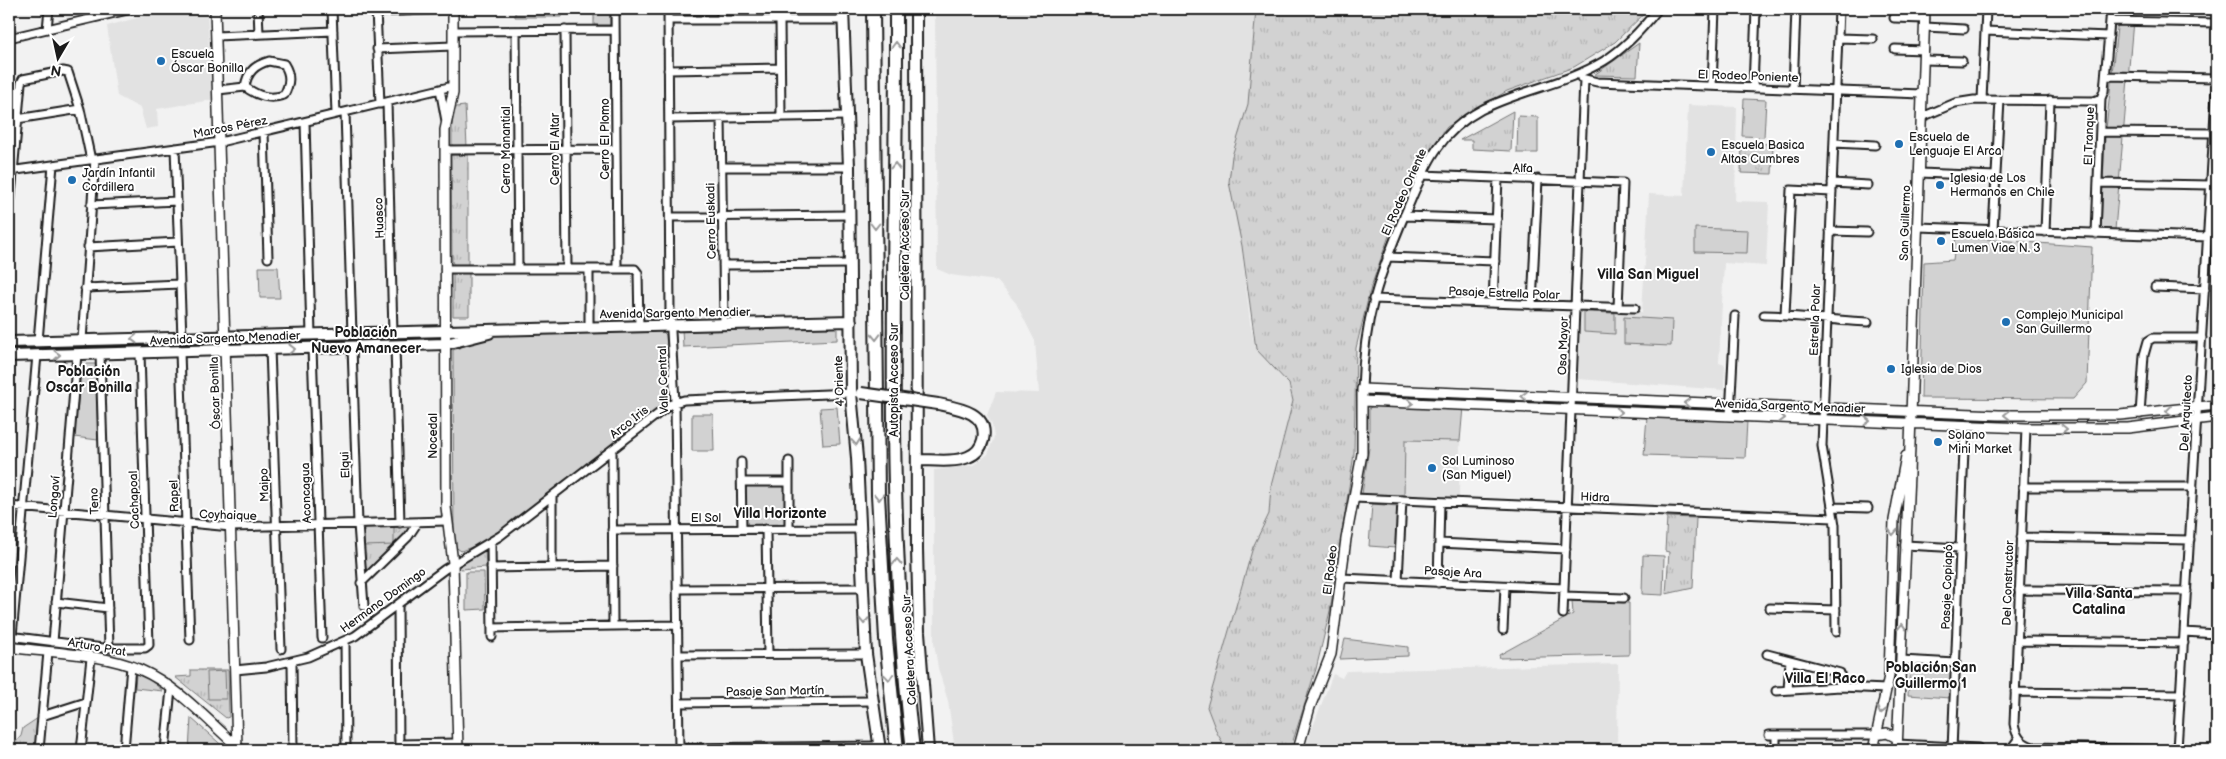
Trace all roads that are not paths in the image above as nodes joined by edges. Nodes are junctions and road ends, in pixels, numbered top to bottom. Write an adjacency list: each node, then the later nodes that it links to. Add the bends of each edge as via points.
1 (49, 9): 32 (street)
2 (132, 9): 23 (street)
3 (215, 9): 41 (street, Óscar Bonilla)
4 (258, 9): 40 (street)
5 (332, 9): 37 (street)
6 (453, 9): 22 (street); 38 (street, Nocedal)
7 (615, 9): 36 (street, Cerro El Plomo)
8 (668, 9): 25 (street, Valle Central)
9 (720, 9): 26 (street)
10 (843, 9): 28 (main road, 4 Oriente)
11 (872, 9): 324 (highway, Autopista Acceso Sur, one-way to 324, via 878,496 886,639)
12 (896, 9): 325 (highway, Autopista Acceso Sur, one-way to 12, via 895,522)
13 (916, 9): 201 (main road, Caletera Acceso Sur)
14 (1658, 9): 54 (street, El Rodeo Oriente, via 1612,55)
15 (1715, 9): 59 (street)
16 (1756, 9): 61 (street)
17 (1796, 9): 63 (street)
18 (1839, 9): 44 (street, Estrella Polar)
19 (1926, 9): 30 (street, San Guillermo)
20 (1986, 9): 39 (street)
21 (2111, 9): 29 (street, El Tranque)
22 (376, 10): 47 (street, Huasco)
23 (99, 13): 32 (street)
24 (1894, 18): 30 (street)
25 (668, 20): 26 (street); 53 (street, Valle Central)
26 (721, 20): 27 (street)
27 (780, 20): 28 (street); 52 (street)
28 (844, 20): 75 (main road, 4 Oriente)
29 (2110, 21): 31 (street); 42 (street, El Tranque)
30 (1925, 23): 33 (street); 49 (street, San Guillermo)
31 (2217, 23)
32 (47, 29): 43 (street)
33 (1964, 29)
34 (516, 30): 35 (street); 38 (street); 93 (street, Cerro Manantial)
35 (566, 30): 36 (street); 90 (street, Cerro El Altar)
36 (615, 30): 91 (street, Cerro El Plomo)
37 (333, 31): 40 (street); 74 (street)
38 (453, 31): 46 (street, Nocedal)
39 (1985, 31): 42 (street); 68 (street)
40 (259, 34): 41 (street)
41 (216, 36): 64 (street, Óscar Bonilla)
42 (2109, 36): 55 (street, El Tranque)
43 (9, 38)
44 (1838, 38): 45 (street); 65 (street, Estrella Polar)
45 (1873, 39)
46 (453, 46): 47 (street); 58 (street, Nocedal)
47 (378, 49): 71 (street, Huasco)
48 (1895, 49): 49 (street)
49 (1924, 50): 50 (street, San Guillermo)
50 (1924, 60): 51 (street); 66 (street, San Guillermo)
51 (1962, 61)
52 (780, 68): 53 (street); 76 (street)
53 (668, 70): 80 (street, Valle Central)
54 (1575, 74): 57 (street, El Rodeo Poniente); 100 (street, El Rodeo Oriente, via 1472,116 1440,143)
55 (2106, 76): 56 (street); 67 (street, El Tranque)
56 (2217, 78): 85 (street, Del Arquitecto)
57 (1584, 79): 59 (street, El Rodeo Poniente); 104 (street, Osa Mayor)
58 (453, 86): 62 (street, Marcos Pérez); 82 (street, Nocedal)
59 (1712, 86): 61 (street, El Rodeo Poniente)
60 (245, 87): 60 (street, via 272,99 284,95 288,88 288,72 284,64 265,62 246,76); 64 (street)
61 (1753, 88): 63 (street, El Rodeo Poniente)
62 (440, 89): 71 (street, Marcos Pérez); 82 (street, Nocedal)
63 (1793, 89): 65 (street, El Rodeo Poniente)
64 (218, 90): 86 (street, Óscar Bonilla)
65 (1836, 91): 66 (street, El Rodeo Poniente); 87 (street, Estrella Polar)
66 (1922, 94): 77 (street, San Guillermo)
67 (2101, 98): 70 (street, via 2094,101); 84 (street, El Tranque)
68 (1982, 100): 69 (street); 77 (street, via 1954,103)
69 (2000, 100): 70 (street); 101 (street)
70 (2050, 100): 122 (street)
71 (383, 103): 73 (street, Marcos Pérez); 159 (street, Huasco)
72 (80, 110): 79 (street); 79 (street, via 66,71 22,80); 94 (street)
73 (345, 112): 74 (street, Marcos Pérez); 160 (street)
74 (336, 114): 81 (street, Marcos Pérez)
75 (848, 116): 76 (street); 97 (main road, 4 Oriente)
76 (781, 117): 78 (street)
77 (1922, 117): 99 (street, San Guillermo)
78 (721, 118): 80 (street); 96 (street, Cerro Euskadi)
79 (17, 119): 98 (street)
80 (669, 119): 116 (street, Valle Central)
81 (305, 122): 83 (street, Marcos Pérez); 161 (street)
82 (446, 122): 92 (street, Nocedal)
83 (264, 132): 86 (street, Marcos Pérez); 128 (street)
84 (2101, 132): 85 (street); 105 (street, El Tranque)
85 (2214, 133): 108 (street, Del Arquitecto)
86 (220, 142): 89 (street, Marcos Pérez); 162 (street, Óscar Bonilla)
87 (1834, 143): 88 (street); 106 (street, Estrella Polar)
88 (1875, 145)
89 (175, 148): 94 (street, Marcos Pérez); 110 (street)
90 (566, 149): 91 (street); 93 (street); 136 (street, Cerro El Altar)
91 (616, 149): 133 (street, Cerro El Plomo)
92 (445, 150): 93 (street); 134 (street, Nocedal)
93 (517, 150): 135 (street, Cerro Manantial)
94 (93, 160): 95 (street, Marcos Pérez); 111 (street)
95 (53, 165): 98 (street, Marcos Pérez); 166 (street)
96 (722, 167): 97 (street); 114 (street, Cerro Euskadi)
97 (849, 167): 112 (main road, 4 Oriente)
98 (11, 171): 115 (street)
99 (1920, 173): 101 (street); 118 (street, San Guillermo)
100 (1422, 175): 102 (street, Alfa); 113 (street, El Rodeo Oriente)
101 (1996, 176): 119 (street)
102 (1498, 178): 103 (street, Alfa); 117 (street)
103 (1538, 180): 104 (street, Alfa); 143 (street)
104 (1580, 181): 144 (street, Osa Mayor); 145 (street, Alfa, via 1623,183)
105 (2098, 183): 108 (street); 123 (street, El Tranque)
106 (1832, 184): 107 (street); 109 (street, Estrella Polar)
107 (1868, 185)
108 (2211, 185): 124 (street, Del Arquitecto)
109 (1832, 192): 120 (street, Estrella Polar); 148 (street, via 1790,190)
110 (177, 201): 111 (street); 125 (street)
111 (91, 206): 126 (street)
112 (850, 215): 114 (street); 130 (main road, 4 Oriente)
113 (1404, 216): 117 (street); 127 (street, El Rodeo Oriente)
114 (722, 217): 116 (street); 131 (street, Cerro Euskadi)
115 (9, 218)
116 (670, 218): 154 (street, Valle Central)
117 (1497, 220): 129 (street)
118 (1918, 227): 119 (street); 190 (street, San Guillermo)
119 (1994, 230): 122 (street)
120 (1830, 231): 121 (street); 150 (street, Estrella Polar)
121 (1868, 232)
122 (2045, 232): 123 (street)
123 (2096, 234): 124 (street)
124 (2208, 237): 140 (street, Del Arquitecto)
125 (178, 242): 126 (street); 137 (street)
126 (88, 247): 139 (street)
127 (1387, 257): 129 (street); 141 (street, El Rodeo Oriente)
128 (268, 258)
129 (1495, 262): 142 (street)
130 (850, 264): 131 (street); 151 (main road, 4 Oriente)
131 (723, 265): 153 (street, Cerro Euskadi)
132 (589, 268): 133 (street); 136 (street); 156 (street)
133 (616, 268): 155 (street, via 637,270)
134 (445, 269): 135 (street); 158 (street, Nocedal)
135 (518, 269): 136 (street)
136 (568, 269)
137 (180, 284): 139 (street); 163 (street)
138 (2155, 287): 140 (street)
139 (85, 288): 165 (street)
140 (2205, 289): 164 (street, Del Arquitecto)
141 (1373, 299): 142 (street, Pasaje Estrella Polar); 180 (street, El Rodeo Oriente, via 1364,343)
142 (1493, 303): 143 (street, Pasaje Estrella Polar)
143 (1532, 305): 144 (street, Pasaje Estrella Polar)
144 (1576, 306): 145 (street, Pasaje Estrella Polar); 182 (street, Osa Mayor)
145 (1618, 308): 146 (street, Pasaje Estrella Polar)
146 (1635, 308)
147 (1764, 315): 148 (street)
148 (1784, 315): 150 (street)
149 (1735, 316): 185 (street)
150 (1827, 319): 152 (street); 188 (street, Estrella Polar)
151 (851, 321): 153 (main road, Avenida Sargento Menadier); 181 (main road, 4 Oriente)
152 (1868, 322)
153 (724, 324): 154 (main road, Avenida Sargento Menadier)
154 (672, 325): 155 (main road, Avenida Sargento Menadier); 184 (street, Valle Central)
155 (638, 326): 156 (main road, Avenida Sargento Menadier)
156 (589, 328): 157 (main road, Avenida Sargento Menadier)
157 (500, 329): 158 (main road, Avenida Sargento Menadier); 168 (main road, Avenida Sargento Menadier)
158 (446, 332): 159 (main road, Avenida Sargento Menadier); 168 (street, Nocedal)
159 (393, 333): 160 (main road, Avenida Sargento Menadier)
160 (352, 334): 161 (main road, Avenida Sargento Menadier)
161 (311, 335): 162 (main road, Avenida Sargento Menadier)
162 (226, 337): 163 (main road, Avenida Sargento Menadier); 173 (street, Óscar Bonilla)
163 (182, 338): 165 (main road, Avenida Sargento Menadier, one-way to 165)
164 (2202, 338): 187 (street, Del Arquitecto); 191 (street, via 2149,339 2144,351)
165 (82, 340): 166 (main road, Avenida Sargento Menadier)
166 (38, 341): 167 (main road, Avenida Sargento Menadier)
167 (9, 342)
168 (446, 344): 169 (main road, Avenida Sargento Menadier); 221 (street, Nocedal)
169 (395, 346): 170 (main road, Avenida Sargento Menadier); 223 (street)
170 (352, 347): 171 (main road, Avenida Sargento Menadier); 225 (street, Elqui)
171 (312, 348): 172 (main road, Avenida Sargento Menadier, one-way to 171); 226 (street, Aconcagua)
172 (270, 349): 173 (main road, Avenida Sargento Menadier); 228 (street, Maipo)
173 (226, 351): 174 (main road, Avenida Sargento Menadier); 227 (street, Óscar Bonilla)
174 (180, 352): 175 (main road, Avenida Sargento Menadier); 224 (street, Rapel)
175 (140, 353): 177 (main road, Avenida Sargento Menadier); 220 (street, Cachapoal)
176 (77, 354): 177 (main road, Avenida Sargento Menadier); 179 (main road, Avenida Sargento Menadier, one-way to 176); 217 (street, Longaví)
177 (100, 354): 218 (street, Teno)
178 (9, 356): 179 (main road, Avenida Sargento Menadier)
179 (37, 356): 215 (street)
180 (1362, 389): 182 (street, Avenida Sargento Menadier, one-way to 180); 183 (street, El Rodeo)
181 (856, 393): 184 (street); 201 (main road, bridge, via 938,404 974,415 983,428 983,442 974,454 961,460); 231 (main road, 4 Oriente, one-way to 231)
182 (1573, 398): 185 (street, Avenida Sargento Menadier, one-way to 182); 189 (street, Osa Mayor)
183 (1362, 401): 189 (street, Avenida Sargento Menadier, one-way to 189); 209 (street, El Rodeo, via 1362,454)
184 (675, 402): 200 (street, Arco Iris); 233 (street, Valle Central)
185 (1731, 404): 188 (street, Avenida Sargento Menadier); 192 (street)
186 (2217, 404): 187 (street, Avenida Sargento Menadier)
187 (2198, 407): 191 (street, Avenida Sargento Menadier, one-way to 191); 195 (street, Del Arquitecto)
188 (1823, 408): 190 (street, Avenida Sargento Menadier); 194 (street, Estrella Polar)
189 (1571, 410): 192 (street, Avenida Sargento Menadier, one-way to 192); 213 (street, Osa Mayor)
190 (1911, 412): 191 (street, Avenida Sargento Menadier, one-way to 190, via 2063,416); 196 (street, San Guillermo)
191 (2140, 414)
192 (1730, 416): 194 (street, Avenida Sargento Menadier, one-way to 194)
193 (2217, 417): 195 (street, Avenida Sargento Menadier)
194 (1823, 419): 196 (street, Avenida Sargento Menadier, one-way to 196); 214 (street, Estrella Polar, via 1822,456)
195 (2197, 420): 198 (street, Avenida Sargento Menadier, one-way to 195, via 2128,428); 207 (street, Del Arquitecto)
196 (1910, 423): 197 (street, Avenida Sargento Menadier); 199 (street, San Guillermo)
197 (1965, 425): 198 (street, Avenida Sargento Menadier); 240 (street, Pasaje Copiapó)
198 (2026, 428): 206 (street, Del Constructor)
199 (1910, 439): 239 (street, San Guillermo); 296 (street, San Guillermo, one-way to 296, via 1894,515 1890,666)
200 (612, 450): 208 (street, Arco Iris); 232 (street)
201 (918, 460): 326 (main road, Caletera Acceso Sur, via 919,623)
202 (789, 461): 205 (street)
203 (741, 462): 204 (street)
204 (742, 482): 205 (street); 234 (street)
205 (789, 482): 230 (street)
206 (2023, 487): 207 (street); 235 (street, Del Constructor)
207 (2193, 487): 236 (street, Del Arquitecto)
208 (552, 496): 237 (street, Arco Iris); 244 (street)
209 (1354, 498): 210 (street, Hidra); 246 (street, El Rodeo)
210 (1402, 500): 211 (street, Hidra); 247 (street)
211 (1440, 502): 213 (street, Hidra); 238 (street)
212 (9, 506): 215 (street, Coyhaique)
213 (1567, 507): 219 (street, Hidra); 241 (street, Osa Mayor)
214 (1833, 507): 216 (street); 219 (street, Estrella Polar)
215 (23, 508): 217 (street, Coyhaique); 272 (street)
216 (1868, 508)
217 (64, 513): 218 (street, Coyhaique); 258 (street, Longaví)
218 (105, 517): 220 (street, Coyhaique); 261 (street, Teno)
219 (1834, 518): 263 (street, Estrella Polar)
220 (145, 521): 224 (street, Coyhaique); 281 (street, Cachapoal, via 148,647)
221 (446, 521): 222 (street, Coyhaique); 242 (street, Nocedal)
222 (418, 522): 223 (street, Coyhaique); 248 (street, via 408,537)
223 (400, 523): 225 (street, Coyhaique)
224 (186, 524): 227 (street, Coyhaique); 275 (street, Rapel)
225 (358, 524): 226 (street, Coyhaique); 248 (street, Elqui)
226 (318, 526): 228 (street, Coyhaique); 274 (street, Aconcagua)
227 (231, 527): 228 (street, Coyhaique); 294 (street, Óscar Bonilla)
228 (277, 527): 282 (street, Maipo)
229 (766, 529): 230 (street, El Sol); 234 (street, El Sol); 251 (street)
230 (789, 529): 231 (street, El Sol)
231 (860, 529): 252 (main road, 4 Oriente)
232 (612, 530): 233 (street, El Sol); 243 (street)
233 (677, 530): 234 (street, El Sol); 253 (street, Valle Central)
234 (742, 530)
235 (2021, 537): 236 (street); 254 (street, Del Constructor)
236 (2190, 540): 255 (street, Del Arquitecto)
237 (491, 542): 242 (street, Arco Iris); 245 (street)
238 (1439, 543): 241 (street); 249 (street)
239 (1904, 545): 240 (street); 290 (street, San Guillermo, one-way to 239)
240 (1960, 548): 292 (street, Pasaje Copiapó)
241 (1566, 550): 256 (street, Osa Mayor)
242 (453, 563): 259 (street, Hermano Domingo); 310 (street, Nocedal)
243 (612, 566): 244 (street); 266 (street)
244 (552, 567): 245 (street)
245 (491, 568): 267 (street)
246 (1342, 578): 247 (street, Pasaje Ara); 327 (street, El Rodeo, via 1331,654 1310,706)
247 (1398, 581): 249 (street, Pasaje Ara)
248 (361, 583): 260 (street, Elqui)
249 (1438, 583): 250 (street, Pasaje Ara)
250 (1505, 586): 256 (street, Pasaje Ara); 268 (street)
251 (767, 588): 252 (street); 253 (street); 284 (street)
252 (863, 588): 285 (main road, 4 Oriente, one-way to 285)
253 (678, 589): 265 (street, Valle Central)
254 (2019, 590): 255 (street); 276 (street, Del Constructor)
255 (2187, 591): 270 (street, Del Arquitecto)
256 (1564, 592): 257 (street, Pasaje Ara); 264 (street, Osa Mayor)
257 (1624, 598)
258 (56, 602): 261 (street); 277 (street, Longaví)
259 (398, 605): 278 (street, Hermano Domingo); 309 (street)
260 (364, 606)
261 (108, 608): 281 (street, Teno)
262 (1770, 608): 263 (street)
263 (1836, 610): 269 (street, Estrella Polar)
264 (1563, 614)
265 (678, 625): 266 (street); 287 (street, Valle Central)
266 (613, 626): 267 (street)
267 (492, 628): 273 (street)
268 (1503, 630)
269 (1836, 632)
270 (2184, 632): 271 (street); 279 (street, Del Arquitecto)
271 (2217, 634)
272 (10, 636): 277 (street)
273 (492, 637)
274 (322, 638)
275 (190, 640)
276 (2017, 641): 279 (street); 300 (street, Del Constructor)
277 (53, 642): 281 (street)
278 (345, 642): 291 (street, Hermano Domingo); 323 (street)
279 (2184, 643): 301 (street, Del Arquitecto)
280 (9, 648): 283 (street, Arturo Prat)
281 (109, 648)
282 (281, 649)
283 (48, 652): 288 (street, Arturo Prat); 305 (street)
284 (768, 654): 285 (street); 287 (street)
285 (866, 654): 302 (main road, 4 Oriente)
286 (1768, 654): 289 (street)
287 (678, 655): 304 (street, Valle Central)
288 (91, 658): 293 (street, Arturo Prat); 303 (street)
289 (1790, 660): 295 (street, via 1840,673); 298 (street)
290 (1901, 660): 292 (street); 308 (street, San Guillermo)
291 (292, 662): 294 (street, Hermano Domingo); 322 (street)
292 (1956, 663): 315 (street, Pasaje Copiapó)
293 (131, 666): 297 (street, Arturo Prat, via 157,678); 320 (street)
294 (235, 670): 311 (street, Óscar Bonilla)
295 (1840, 688): 296 (street); 298 (street)
296 (1886, 688): 306 (street, San Guillermo, one-way to 306)
297 (171, 689): 311 (street, Arturo Prat); 321 (street)
298 (1788, 690): 299 (street)
299 (1776, 691)
300 (2015, 692): 301 (street); 307 (street, Del Constructor, via 2014,724)
301 (2181, 694): 331 (street, Del Arquitecto)
302 (872, 701): 304 (street, Pasaje San Martín); 312 (main road, 4 Oriente)
303 (86, 702): 305 (street); 319 (street)
304 (679, 703): 314 (street, Valle Central)
305 (42, 716): 318 (street)
306 (1875, 735): 308 (street, via 1886,733); 328 (street, via 1772,735); 329 (street, San Guillermo)
307 (2019, 738): 316 (street, via 2034,747); 330 (street)
308 (1897, 744): 315 (street)
309 (399, 747): 310 (street)
310 (458, 747)
311 (240, 748)
312 (879, 748): 314 (street)
313 (1978, 748): 315 (street)
314 (679, 749)
315 (1953, 749)
316 (2067, 749): 317 (street)
317 (2118, 749): 331 (street)
318 (40, 750)
319 (81, 750)
320 (124, 750)
321 (166, 750)
322 (293, 750)
323 (346, 750)
324 (897, 750)
325 (913, 750)
326 (928, 750)
327 (1298, 750)
328 (1776, 750)
329 (1873, 750)
330 (2010, 750)
331 (2177, 750)

